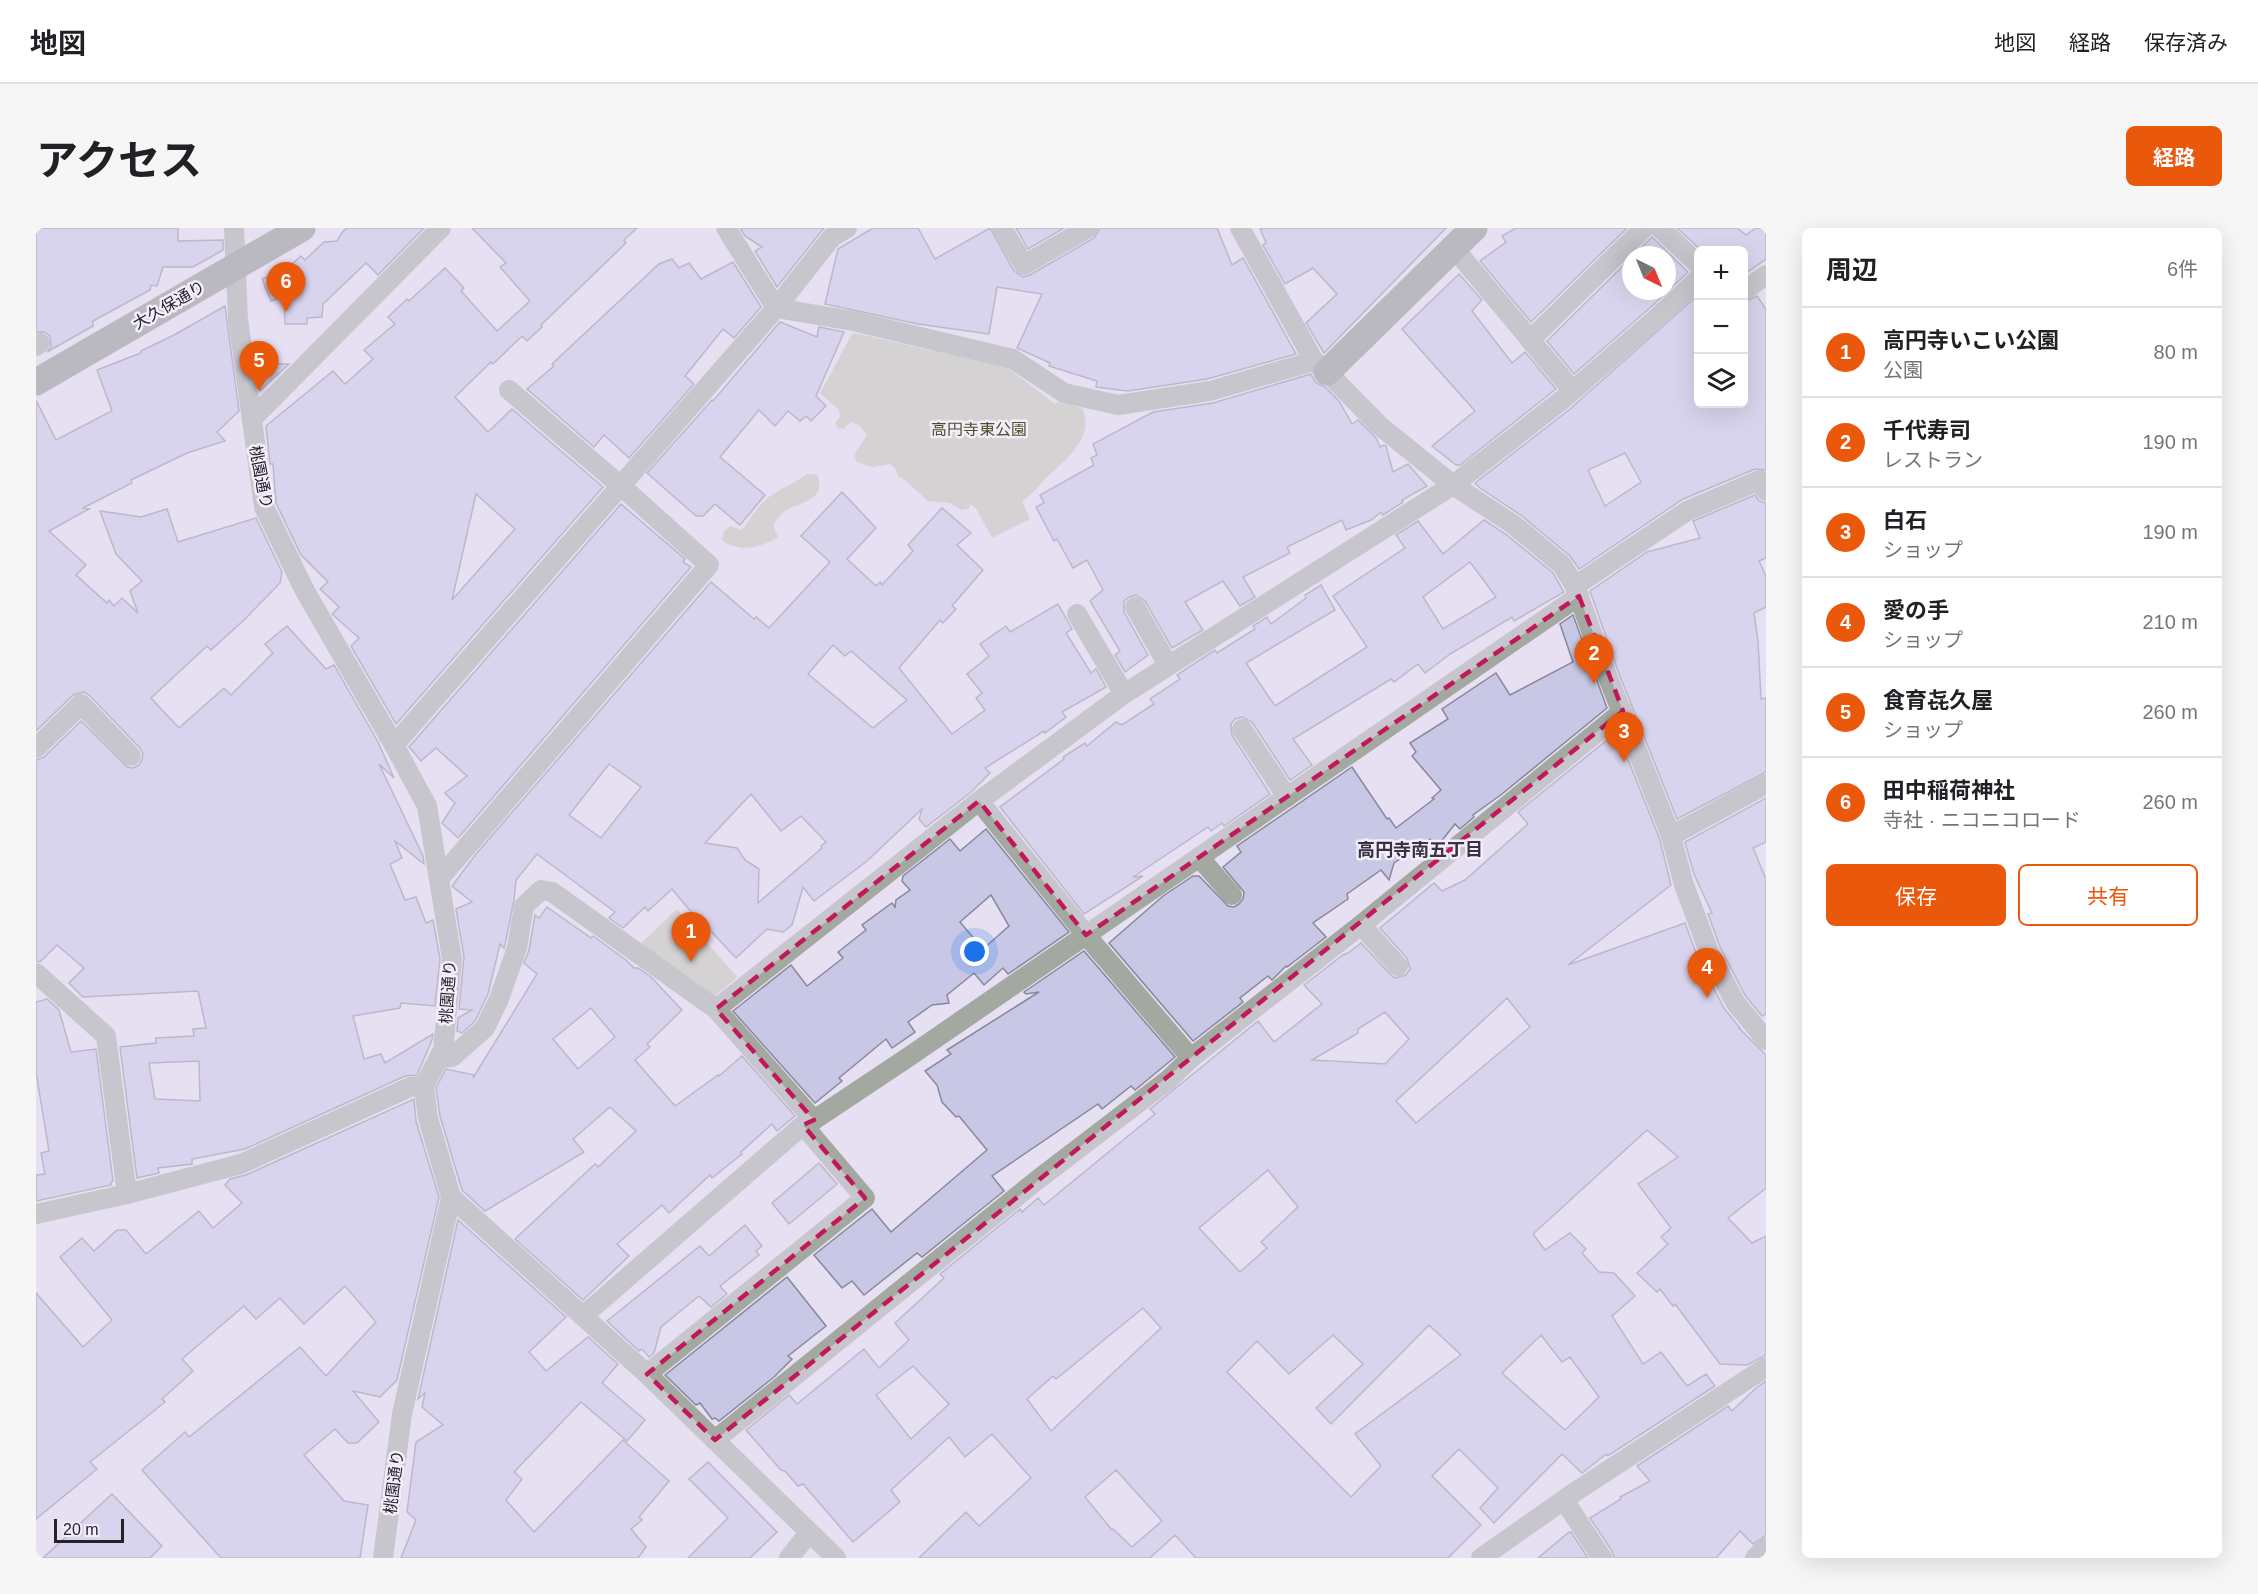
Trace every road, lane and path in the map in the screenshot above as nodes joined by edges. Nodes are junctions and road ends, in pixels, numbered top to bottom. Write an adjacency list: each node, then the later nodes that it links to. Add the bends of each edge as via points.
1 (234, 228): 14 (street, 桃園通り)
2 (302, 228): 14 (main road, 大久保通り)
3 (441, 228): 24 (street)
4 (726, 228): 18 (street)
5 (847, 228): 18 (street, via 832,237)
6 (1002, 228): 7 (street, via 1024,265)
7 (1088, 228)
8 (1240, 228): 20 (street)
9 (1474, 228): 12 (main road)
10 (1644, 228): 19 (street)
11 (1660, 228): 13 (street)
12 (1454, 248): 19 (street); 20 (main road)
13 (1694, 260)
14 (234, 267): 21 (main road, 大久保通り); 24 (street, 桃園通り)
15 (1766, 275): 17 (street)
16 (1694, 283): 23 (street)
17 (1748, 288)
18 (776, 308): 20 (street, via 853,321 1013,359 1064,393 1118,405 1210,391); 26 (street)
19 (1530, 340): 23 (street)
20 (1320, 366): 25 (street, via 1380,426)
21 (36, 382)
22 (509, 390): 26 (street)
23 (1572, 390): 25 (street)
24 (252, 419): 35 (street, 桃園通り, via 264,507 304,591)
25 (1453, 485): 28 (street, via 1514,525 1562,565); 31 (street)
26 (621, 486): 35 (street); 43 (street, via 709,565)
27 (1766, 491): 28 (street, via 1761,480 1687,511)
28 (1577, 591): 33 (street); 39 (street)
29 (1135, 607): 31 (street)
30 (1077, 614): 32 (street)
31 (1168, 665): 32 (street)
32 (1124, 694): 40 (street)
33 (1623, 711): 41 (street); 45 (street)
34 (1242, 729): 39 (street)
35 (394, 745): 43 (street, 桃園通り, via 427,806)
36 (36, 748): 37 (street, via 81,704)
37 (131, 756)
38 (1766, 784): 41 (street)
39 (1287, 796): 42 (street)
40 (979, 801): 46 (street); 49 (street)
41 (1671, 836): 50 (street, via 1709,952 1735,1002)
42 (1199, 856): 44 (street); 46 (street)
43 (439, 879): 51 (street, 桃園通り, via 452,959)
44 (1232, 895)
45 (1361, 925): 47 (street); 52 (street)
46 (1086, 935): 52 (street); 54 (street)
47 (1398, 966)
48 (36, 973): 55 (street, via 106,1036)
49 (716, 1009): 51 (street, via 552,892 541,890 524,906 517,948 485,1028 452,1057); 54 (street)
50 (1765, 1037)
51 (439, 1058): 53 (street, 桃園通り)
52 (1191, 1058): 61 (street)
53 (424, 1086): 55 (street, via 410,1087 241,1164); 56 (street, 桃園通り, via 428,1118)
54 (808, 1123): 58 (street); 60 (street, via 865,1198)
55 (127, 1194): 57 (street)
56 (451, 1197): 58 (street); 65 (street, 桃園通り, via 402,1414)
57 (36, 1214)
58 (583, 1316): 60 (street)
59 (1766, 1367): 62 (street)
60 (647, 1374): 61 (street)
61 (715, 1440): 63 (street)
62 (1564, 1500): 68 (street); 69 (street)
63 (809, 1533): 66 (street); 67 (street)
64 (1766, 1547): 70 (street)
65 (383, 1558)
66 (789, 1558)
67 (836, 1558)
68 (1481, 1558)
69 (1602, 1558)
70 (1755, 1558)

